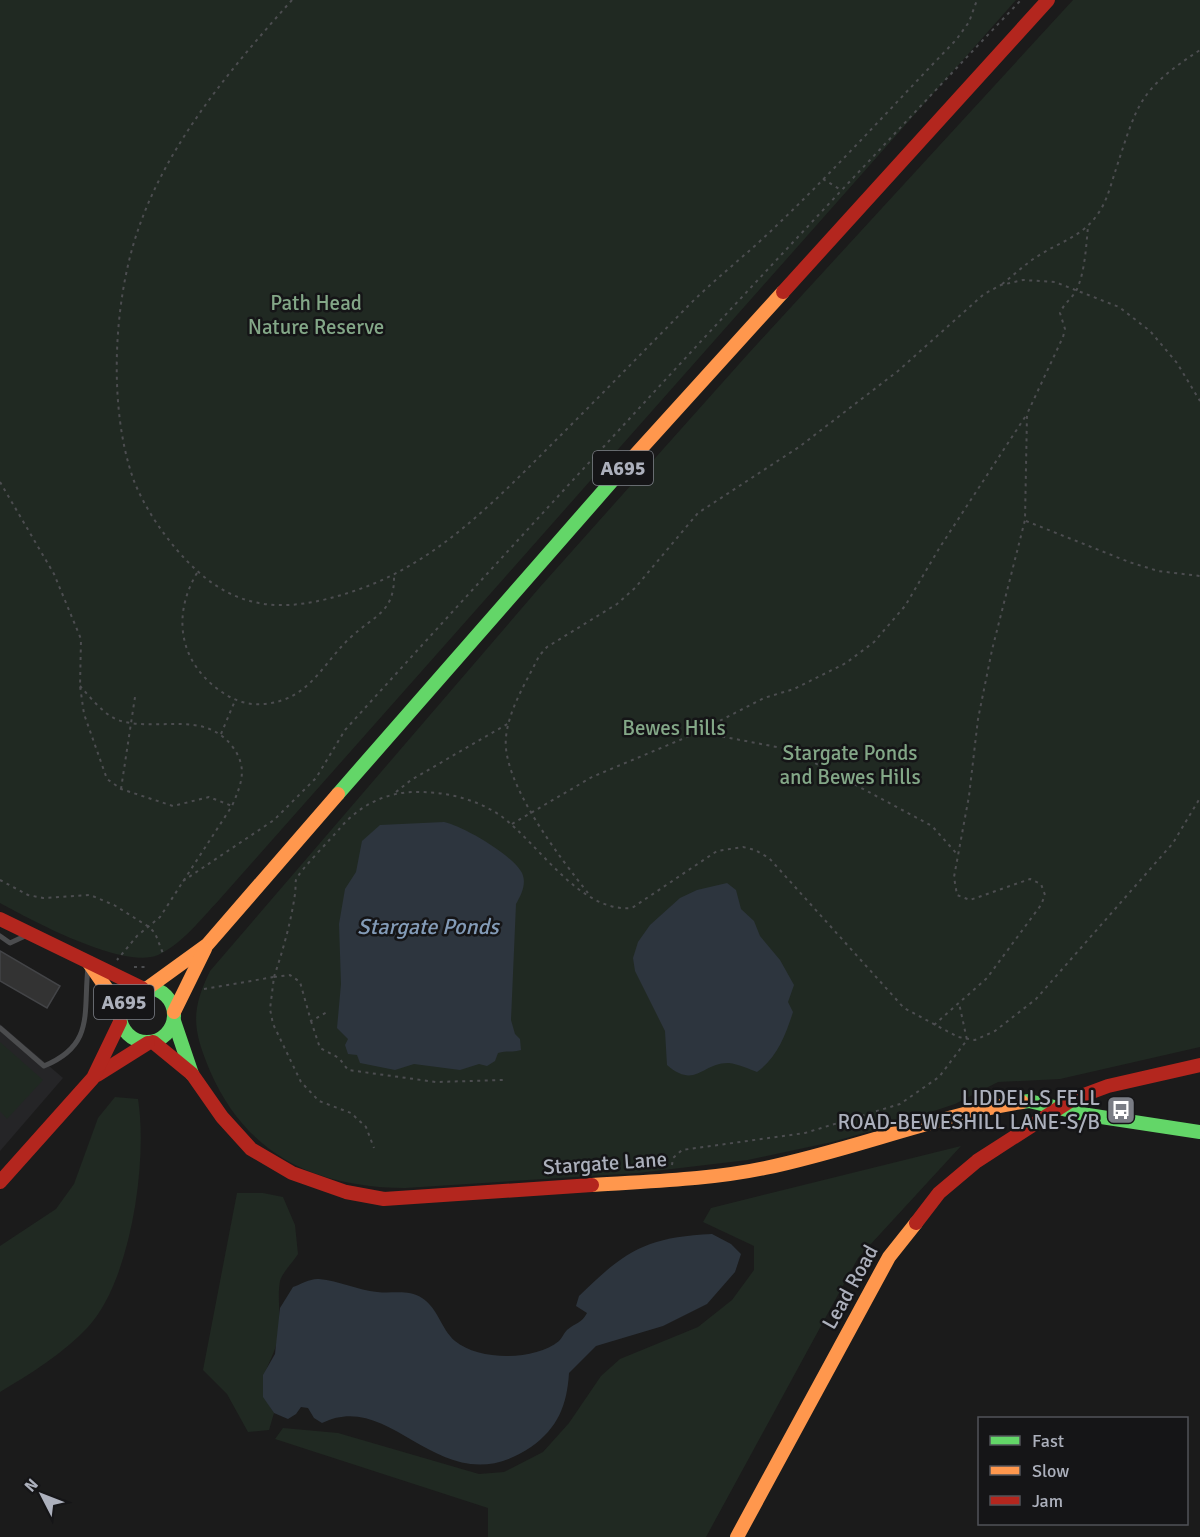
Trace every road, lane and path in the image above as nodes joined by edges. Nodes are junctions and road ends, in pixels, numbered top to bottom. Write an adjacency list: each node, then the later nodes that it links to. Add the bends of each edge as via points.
1 (292, 0): 15 (path, via 221,86 181,143 138,228 125,274 118,318 118,366 126,455 150,513)
2 (977, 0): 6 (path, via 969,22 956,40)
3 (1021, 0): 7 (path)
4 (1048, 0): 39 (street, A695, via 604,489)
5 (1200, 50): 8 (path, via 1159,79 1135,109 1106,198)
6 (823, 179): 7 (path); 16 (path, via 693,301 479,516 436,550)
7 (841, 190): 33 (path, via 596,452 345,730 316,778 266,826)
8 (1088, 227): 9 (path, via 1035,258); 10 (path)
9 (1001, 285): 10 (path, via 1038,280); 22 (path, via 984,294 898,371 799,447 698,513 617,604 547,646)
10 (1077, 289): 11 (path, via 1137,319 1177,363); 12 (path, via 1060,313 1063,337)
11 (1200, 400)
12 (1027, 414): 14 (path); 23 (path, via 905,606 874,642 846,663 794,689 764,698)
13 (0, 482): 18 (path, via 54,574 81,639)
14 (1025, 520): 17 (path, via 1129,562 1158,571); 31 (path, via 990,662)
15 (197, 573): 16 (path, via 237,598 294,605 323,601); 20 (path, via 184,605 186,652 192,666)
16 (394, 574): 20 (path, via 390,602 382,613 345,642 299,692 269,704)
17 (1200, 576)
18 (80, 686): 21 (path, via 106,713); 25 (path, via 84,714 102,770)
19 (135, 698): 21 (path)
20 (235, 702): 24 (path)
21 (133, 722): 24 (path, via 201,726); 25 (path)
22 (509, 723): 26 (path); 29 (path, via 509,763)
23 (699, 732): 29 (path, via 592,777); 31 (path, via 800,754 932,826)
24 (222, 734): 28 (path, via 244,767)
25 (121, 789): 28 (path, via 173,806 209,797)
26 (395, 793): 30 (path, via 430,792 459,797 485,806); 43 (path, via 351,816 296,878)
27 (1200, 798): 53 (path, via 1173,843 1036,999 995,1031)
28 (232, 806): 33 (path)
29 (532, 812): 30 (path); 34 (path)
30 (511, 824): 34 (path, via 564,877)
31 (957, 854): 46 (path, via 954,889 962,898 978,899 1030,879 1041,884 1045,895 987,978)
32 (0, 880): 36 (path, via 28,895 43,898 90,895)
33 (183, 881): 36 (path)
34 (592, 898): 51 (path, via 619,909 632,908 717,851 731,847 755,850 769,858 812,903 904,1008)
35 (0, 919): 37 (street)
36 (149, 927): 40 (path, via 128,944); 41 (path)
37 (28, 934): 38 (lane, via 10,943); 42 (street)
38 (0, 936)
39 (207, 945): 44 (street, A695); 48 (street, A695)
40 (117, 960)
41 (167, 961)
42 (89, 963): 44 (street); 49 (street); 52 (lane, via 82,1036 62,1059 44,1066)
43 (274, 977): 45 (path); 50 (path, via 290,975 300,982); 61 (path, via 270,1009 273,1024 301,1082 319,1101 351,1113 366,1127)
44 (145, 988): 48 (street, A695, via 168,997); 49 (street, A695, via 129,994)
45 (201, 990)
46 (959, 1003): 51 (path); 53 (path)
47 (329, 1011): 50 (path)
48 (174, 1017): 54 (street, A695, via 166,1034); 56 (street, Stargate Lane)
49 (120, 1018): 54 (street, A695, via 128,1035); 57 (street, A695)
50 (311, 1021): 58 (path, via 320,1048 339,1058 348,1071 436,1082)
51 (934, 1025): 53 (path)
52 (0, 1028)
53 (967, 1040): 62 (path, via 939,1077 900,1104 805,1133 682,1150 673,1158)
54 (151, 1042): 56 (street, Stargate Lane); 57 (street, A695)
55 (1200, 1065): 59 (street, Lead Road, via 1107,1086)
56 (192, 1074): 62 (street, Stargate Lane, via 222,1118 251,1149 292,1173 355,1194 408,1198)
57 (93, 1078): 63 (street, A695)
58 (503, 1080)
59 (1057, 1107): 60 (street, Stargate Lane); 62 (street, Stargate Lane, via 1029,1101 1006,1103 765,1168); 64 (street, Lead Road, via 958,1176 905,1233)
60 (1200, 1132)
61 (374, 1148)
62 (671, 1180)
63 (0, 1182)
64 (737, 1537)

